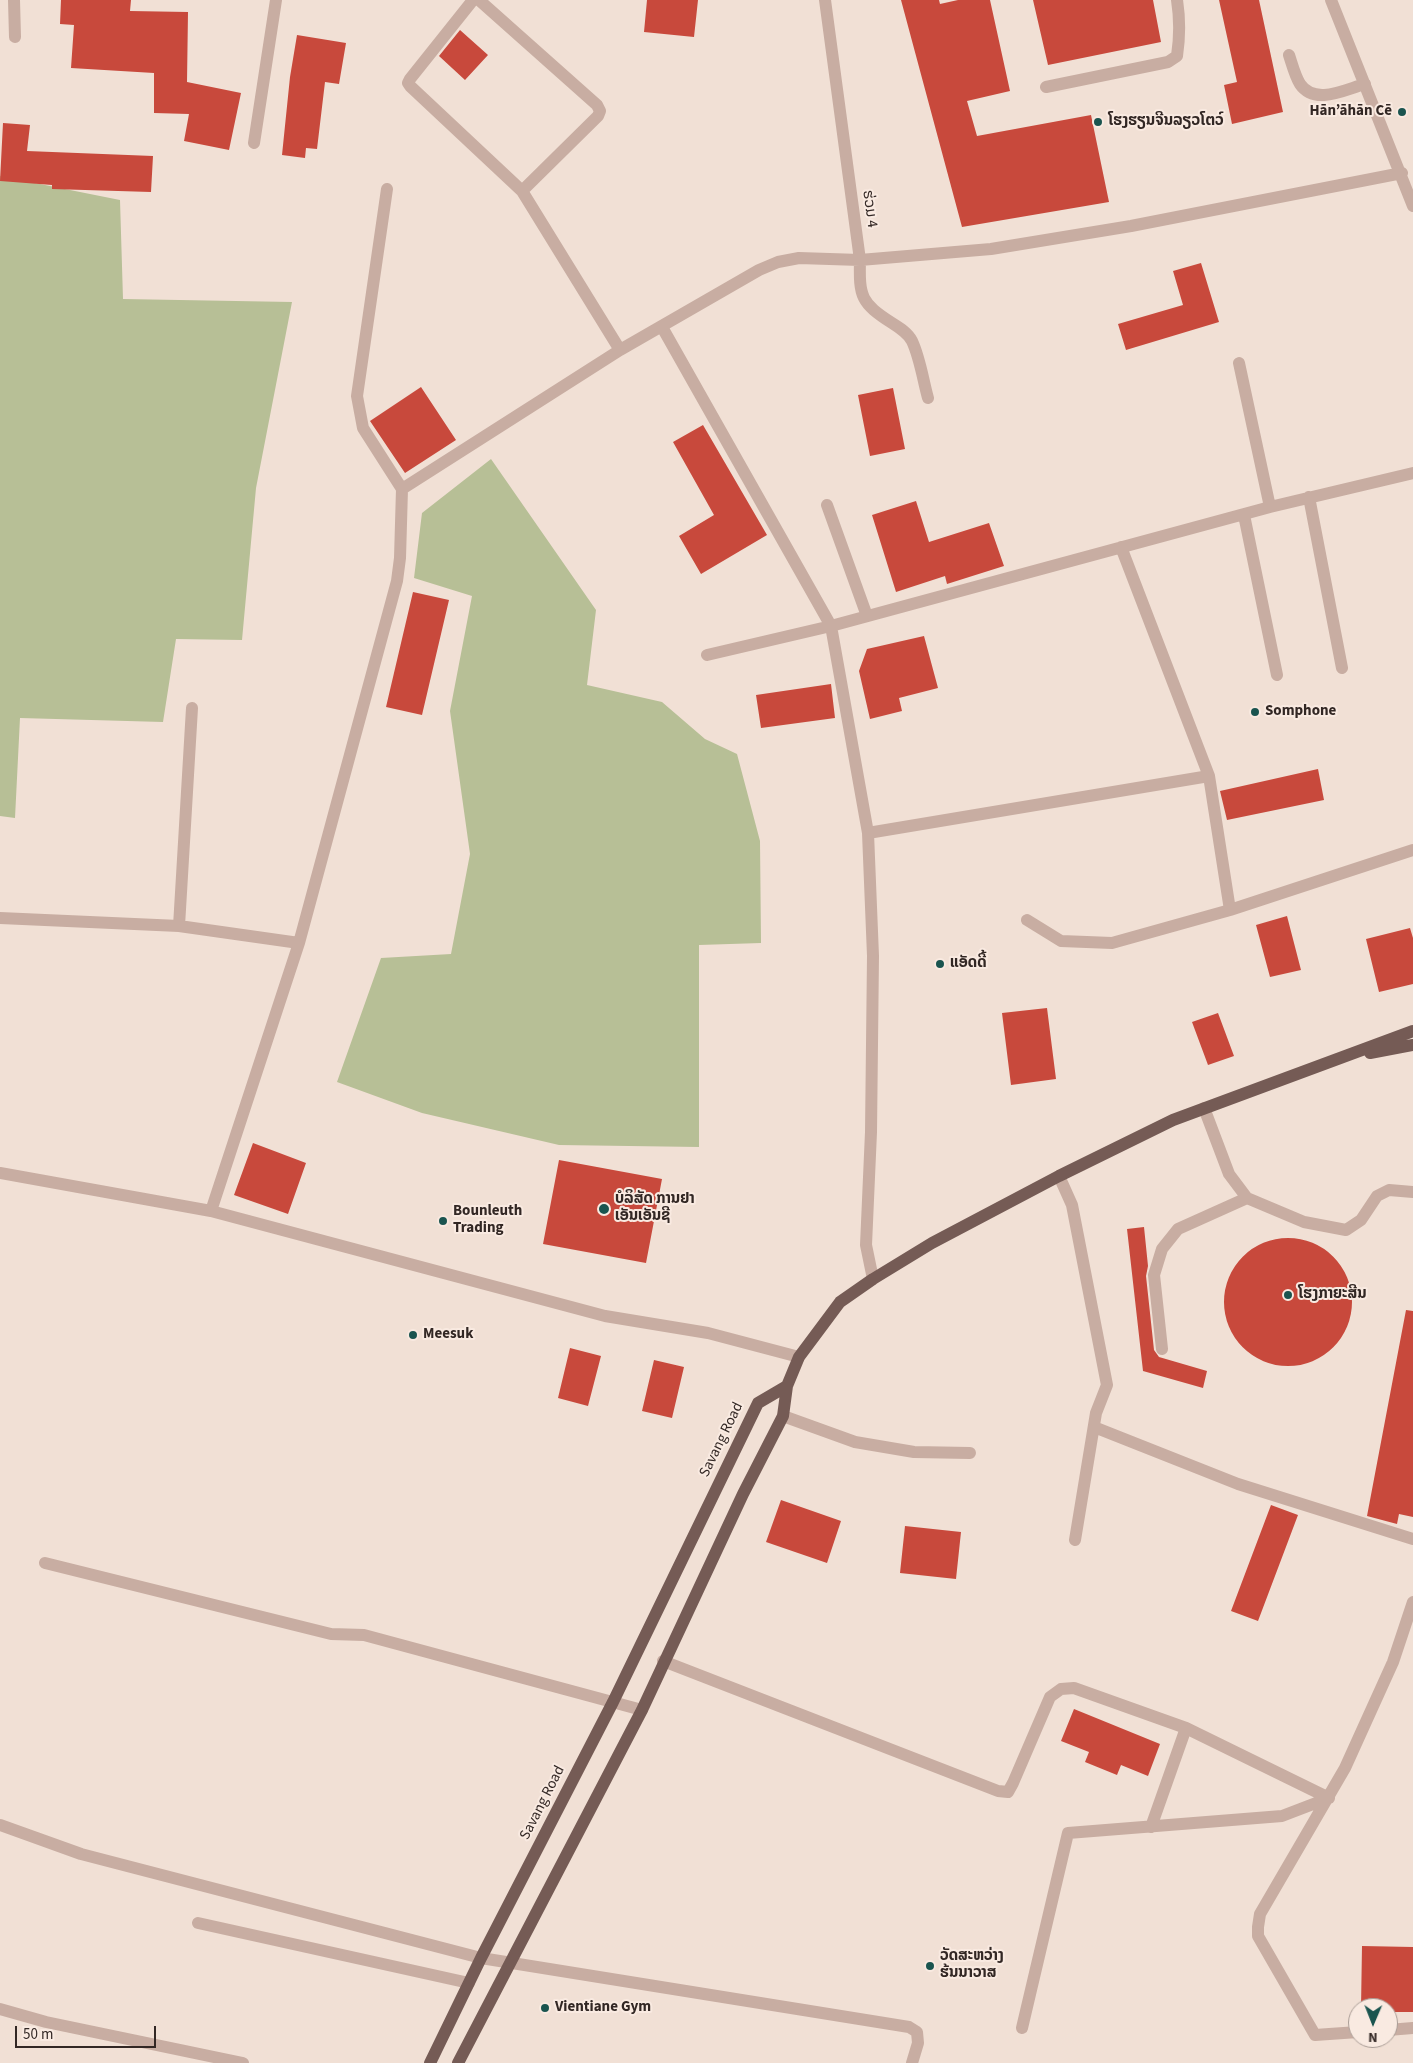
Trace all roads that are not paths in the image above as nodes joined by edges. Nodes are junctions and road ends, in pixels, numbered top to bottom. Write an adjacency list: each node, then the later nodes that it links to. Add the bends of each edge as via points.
1 (14, 0): 8 (street)
2 (276, 0): 12 (street)
3 (473, 0): 15 (street, via 408,83)
4 (479, 0): 15 (street, via 600,110 598,116)
5 (825, 0): 17 (street, ຮ່ວມ 4)
6 (1177, 0): 11 (street, via 1179,44 1177,56 1168,62)
7 (1331, 0): 10 (street)
8 (15, 37)
9 (1289, 55): 10 (street, via 1300,84 1309,92 1330,95)
10 (1365, 84): 13 (street)
11 (1046, 87)
12 (254, 143)
13 (1402, 173): 16 (street); 17 (street, via 1131,226 992,249)
14 (387, 189): 23 (street, via 357,396 363,428)
15 (522, 191): 19 (street)
16 (1413, 206)
17 (860, 260): 18 (street, via 800,258 778,262); 21 (street, ຮ່ວມ 4, via 859,286 865,302 904,330 912,341)
18 (662, 327): 19 (street); 30 (street)
19 (620, 350): 23 (street)
20 (1239, 363): 26 (street)
21 (928, 398)
22 (1413, 473): 24 (street)
23 (402, 490): 42 (street, via 397,581)
24 (1309, 497): 26 (street); 32 (street)
25 (828, 505): 29 (street)
26 (1270, 507): 27 (street)
27 (1244, 514): 28 (street); 33 (street)
28 (1122, 547): 29 (street); 35 (street)
29 (867, 616): 30 (street)
30 (831, 626): 31 (street); 36 (street)
31 (707, 655)
32 (1342, 668)
33 (1277, 676)
34 (192, 708): 41 (street)
35 (1209, 776): 36 (street); 38 (street)
36 (868, 834): 52 (street, via 873,956 866,1245)
37 (1413, 850): 38 (street)
38 (1230, 910): 40 (street, via 1112,943 1061,941)
39 (0, 918): 41 (street)
40 (1027, 920)
41 (179, 926): 42 (street)
42 (299, 943): 51 (street)
43 (1413, 1031): 45 (main road)
44 (1413, 1045): 45 (main road)
45 (1331, 1061): 46 (main road)
46 (1204, 1108): 48 (main road); 50 (street, via 1229,1174)
47 (0, 1174): 51 (street)
48 (1059, 1176): 52 (main road); 57 (street, via 1072,1205 1107,1384)
49 (1413, 1192): 50 (street, via 1389,1190 1377,1196 1360,1220 1346,1230 1304,1222)
50 (1247, 1198): 53 (street, via 1178,1229 1162,1250 1154,1275)
51 (211, 1211): 54 (street, via 605,1316 708,1333)
52 (873, 1278): 54 (main road, via 840,1302)
53 (1162, 1349)
54 (798, 1357): 55 (main road)
55 (787, 1386): 56 (main road); 64 (main road, Savang Road, via 758,1402)
56 (784, 1416): 58 (street, via 855,1442 914,1452); 63 (main road)
57 (1094, 1426): 59 (street); 60 (street, via 1238,1484)
58 (970, 1453)
59 (1075, 1540)
60 (1413, 1540)
61 (45, 1563): 64 (street, via 331,1634 364,1636)
62 (1413, 1602): 67 (street, via 1393,1662)
63 (663, 1661): 65 (main road); 66 (street, via 998,1791 1008,1792 1013,1784 1050,1697 1061,1689 1074,1688)
64 (613, 1702): 65 (street); 71 (main road, Savang Road)
65 (642, 1710): 72 (main road)
66 (1186, 1728): 67 (street); 69 (street)
67 (1329, 1798): 69 (street, via 1282,1816); 78 (street, via 1260,1914 1258,1936 1315,2036)
68 (0, 1825): 71 (street, via 81,1854)
69 (1151, 1826): 75 (street, via 1068,1833)
70 (198, 1923): 73 (street)
71 (481, 1958): 72 (street); 73 (main road, Savang Road)
72 (510, 1962): 81 (main road); 82 (street, via 909,2027 917,2032 918,2043)
73 (469, 1983): 80 (main road, Savang Road)
74 (0, 2010): 79 (street)
75 (1022, 2028)
76 (1413, 2028): 77 (street)
77 (1398, 2029)
78 (1348, 2033)
79 (243, 2063)
80 (430, 2063)
81 (458, 2063)
82 (912, 2063)

